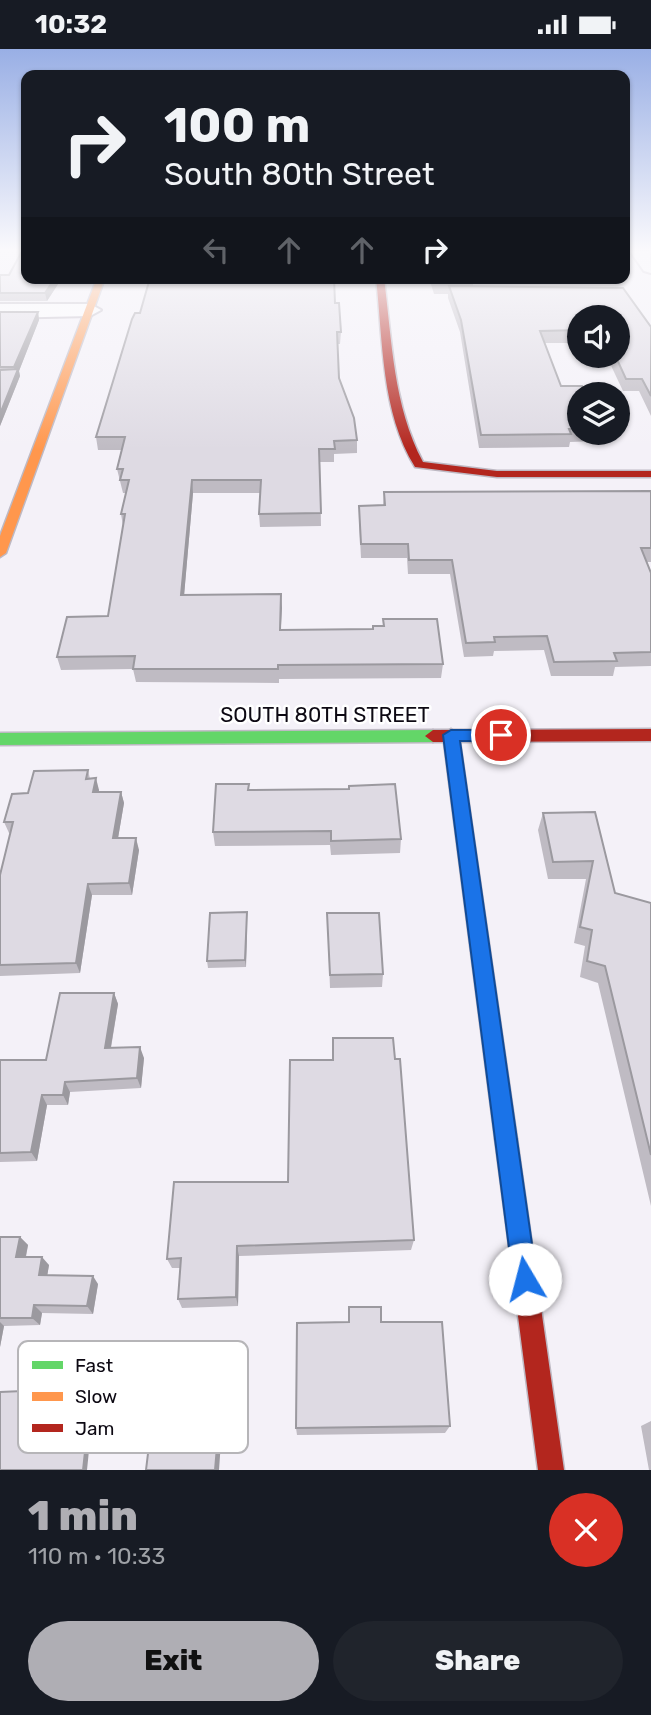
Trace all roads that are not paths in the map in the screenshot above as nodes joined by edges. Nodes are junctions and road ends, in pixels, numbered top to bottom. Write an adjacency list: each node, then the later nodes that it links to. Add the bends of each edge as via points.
1 (87, 317): 4 (street)
2 (386, 317): 3 (street, via 399,411 408,447 419,465 497,474)
3 (651, 474)
4 (0, 553)
5 (451, 735): 6 (street, SOUTH 80TH STREET); 7 (street, SOUTH 80TH STREET); 8 (street)
6 (651, 735)
7 (0, 739)
8 (551, 1470)

